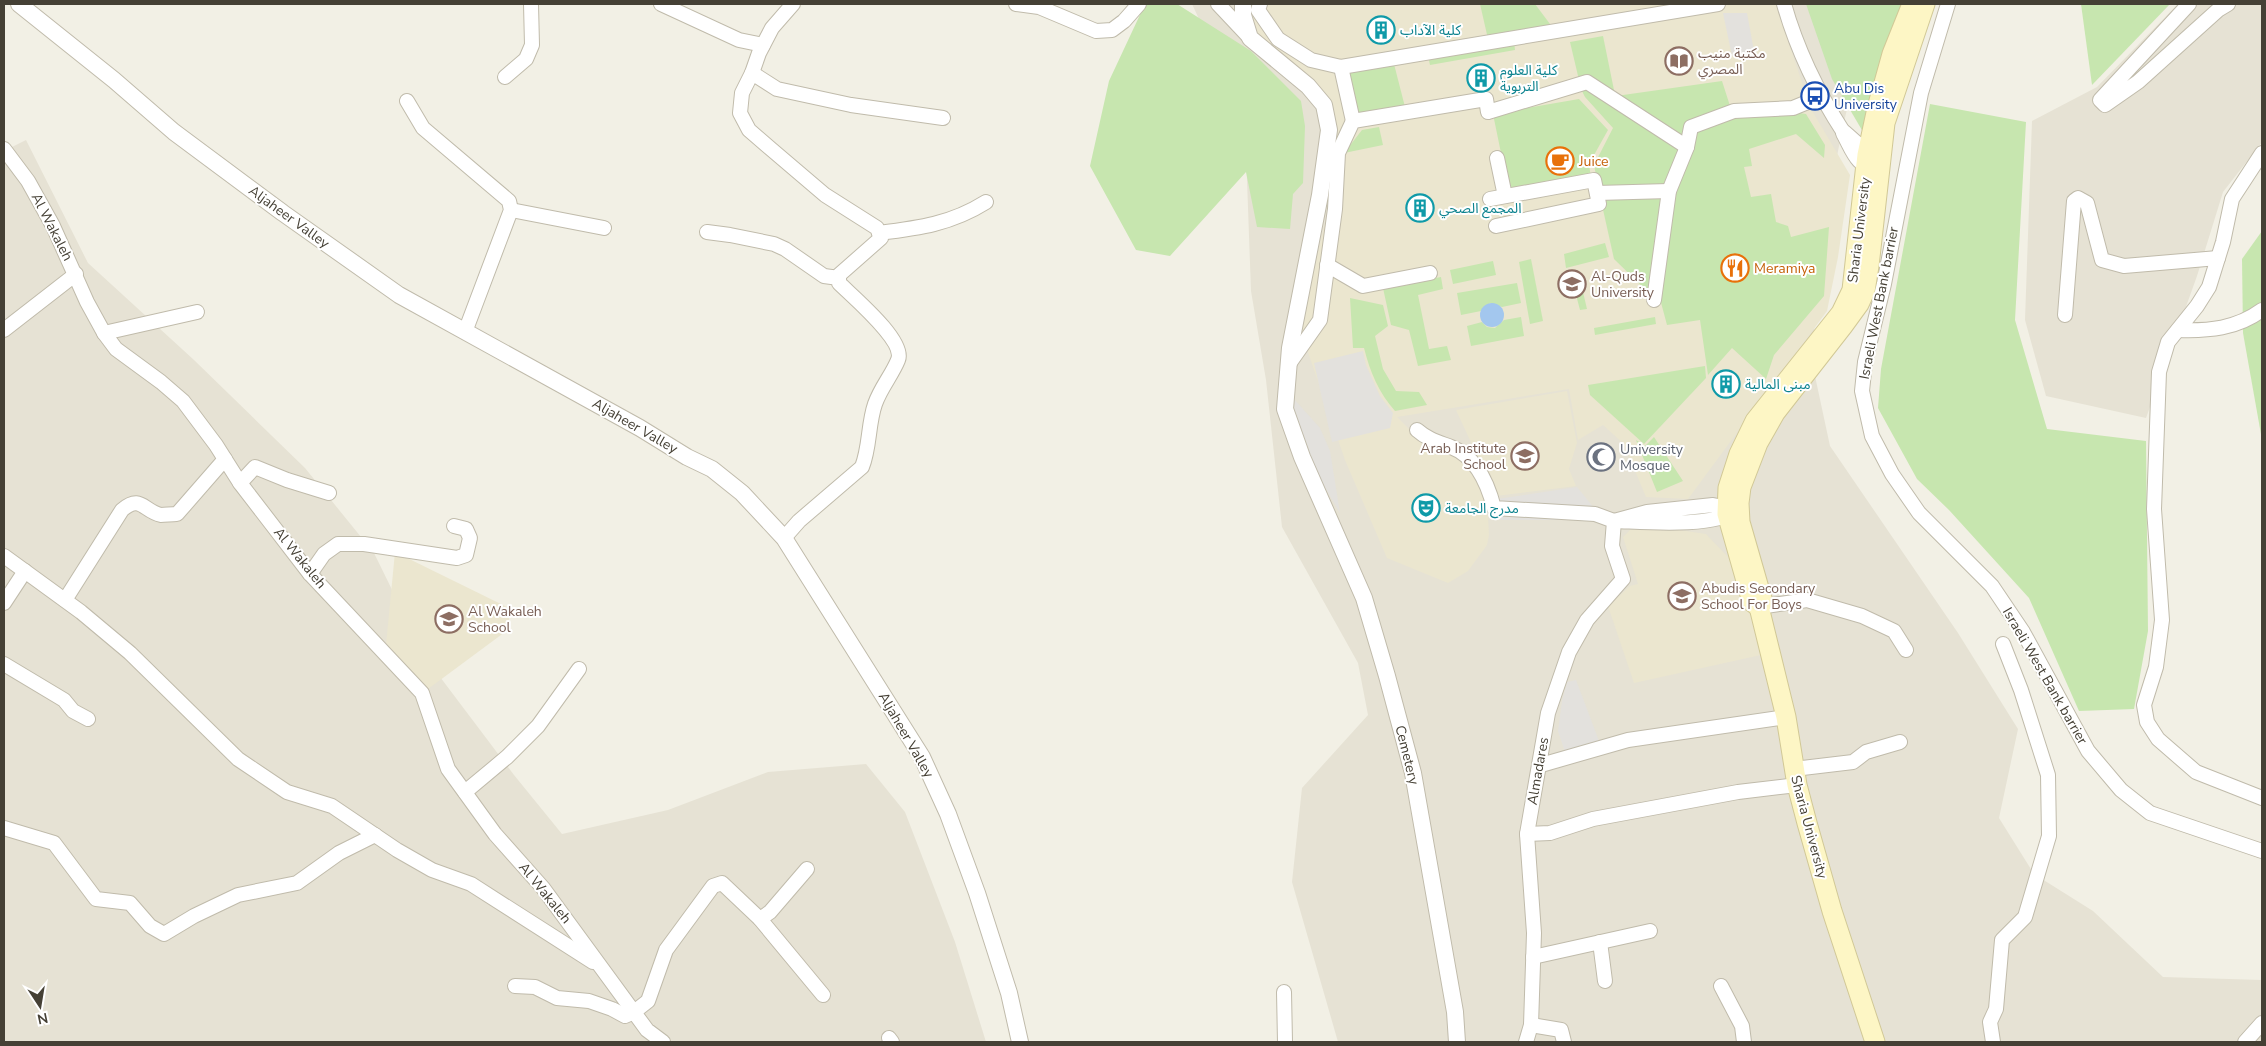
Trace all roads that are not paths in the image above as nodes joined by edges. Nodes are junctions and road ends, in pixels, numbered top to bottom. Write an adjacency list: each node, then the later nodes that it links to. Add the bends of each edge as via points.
1 (19, 4): 53 (street, Aljaheer Valley, via 174,132 283,213 399,295)
2 (531, 4): 21 (street, via 532,45 526,59)
3 (661, 4): 18 (street, via 739,40)
4 (793, 4): 18 (street, via 772,28)
5 (1016, 4): 6 (street, via 1039,7 1096,31 1112,30 1124,22)
6 (1139, 4)
7 (1218, 4): 17 (street)
8 (1243, 4): 17 (street)
9 (1260, 4): 19 (street, via 1258,10 1278,39 1311,60)
10 (1718, 4): 19 (street)
11 (1784, 4): 22 (street, Sharia University)
12 (1912, 4): 31 (main road, via 1877,108)
13 (1925, 4): 31 (main road)
14 (1948, 4): 84 (street, Israeli West Bank barrier, via 1921,93 1884,284 1865,362 1862,391 1872,436 1892,474 1919,513 1992,586 2023,632 2088,751 2121,790 2150,813)
15 (2189, 4): 16 (street, via 2100,100 2105,105 2138,82)
16 (2228, 4)
17 (1250, 38): 55 (street, Cemetery, via 1308,86 1324,105 1329,130)
18 (763, 45): 20 (street)
19 (1341, 67): 25 (street)
20 (752, 74): 24 (street, via 777,89 851,105); 41 (street, via 742,92 740,112 749,130 825,196 877,228)
21 (505, 77)
22 (1820, 97): 26 (street, Sharia University); 27 (street, via 1792,108 1734,111 1691,127)
23 (407, 101): 37 (street, via 423,128 509,201)
24 (943, 118)
25 (1353, 120): 27 (street, via 1486,99 1488,112 1586,82); 43 (street, via 1338,153)
26 (1844, 133): 31 (street, Sharia University, via 1856,156)
27 (1687, 147): 32 (street)
28 (4, 149): 45 (street, Al Wakaleh, via 28,181)
29 (2262, 153): 42 (street, via 2232,199)
30 (1496, 158): 34 (street)
31 (1871, 164): 60 (main road, Sharia University, via 1852,290 1841,313 1755,420 1728,488)
32 (1669, 191): 33 (street); 47 (street)
33 (1597, 193): 34 (street, via 1594,180); 38 (street, via 1599,204)
34 (1505, 196): 35 (street)
35 (1490, 199)
36 (986, 202): 41 (street, via 966,215 942,222)
37 (510, 210): 39 (street); 53 (street)
38 (1496, 226)
39 (604, 228)
40 (707, 232): 46 (street, via 774,244 824,276)
41 (879, 233): 46 (street, via 881,238)
42 (2218, 258): 50 (street, via 2124,266 2102,260 2087,203 2078,198 2074,201); 52 (street, via 2209,287)
43 (1327, 265): 44 (street, via 1363,286); 55 (street, via 1320,320)
44 (1430, 273)
45 (76, 274): 51 (street); 54 (street, Al Wakaleh)
46 (839, 278): 63 (street, via 840,283 892,336 899,348 899,358 882,385 874,406 862,468 799,521)
47 (1654, 300)
48 (2262, 310): 52 (street, via 2250,319 2229,327)
49 (197, 312): 54 (street)
50 (2065, 315)
51 (4, 330)
52 (2178, 330): 80 (street, via 2168,342 2159,372 2154,509 2162,620 2156,667 2144,705 2146,722 2158,739 2196,772)
53 (465, 332): 63 (street, Aljaheer Valley, via 712,470 742,493)
54 (104, 333): 57 (street, Al Wakaleh, via 116,349 183,401)
55 (1289, 364): 103 (street, Cemetery, via 1286,409 1302,458 1364,598 1411,765 1456,1012)
56 (1417, 430): 61 (street, via 1425,437 1461,452 1475,465 1485,480 1494,508 1595,514)
57 (225, 459): 58 (street, Al Wakaleh); 67 (street, via 177,514 160,514 140,503 130,504 122,510)
58 (240, 483): 59 (street, via 255,467); 66 (street, Al Wakaleh)
59 (329, 493)
60 (1731, 512): 61 (street, via 1713,505 1686,506); 69 (main road, Sharia University, via 1752,602)
61 (1614, 521): 77 (street, Almadares, via 1612,546 1623,578 1587,620 1569,652 1548,713)
62 (454, 526): 66 (street, via 466,529 470,538 466,555 457,558 364,544 338,544 324,554)
63 (784, 538): 101 (street, Aljaheer Valley, via 922,757 948,814 977,893 1009,993)
64 (4, 556): 65 (street)
65 (26, 572): 67 (street); 68 (street)
66 (310, 574): 79 (street, Al Wakaleh, via 422,692 448,769)
67 (65, 600): 83 (street, via 130,653 238,759 287,792 332,806)
68 (4, 603)
69 (1760, 608): 71 (street, via 1807,600 1862,616 1894,631); 74 (main road, Sharia University)
70 (2004, 644): 107 (street, via 2048,775 2049,836 2025,918 2002,940 1996,1009 1990,1022)
71 (1906, 650)
72 (4, 664): 75 (street, via 64,700 73,711)
73 (579, 669): 79 (street, via 538,726)
74 (1786, 717): 77 (street, via 1628,740); 78 (main road, Sharia University)
75 (88, 719)
76 (1900, 742): 78 (street, via 1866,752 1853,762)
77 (1540, 765): 82 (street, Almadares)
78 (1795, 777): 82 (street, via 1738,792 1593,819 1550,833); 99 (main road, Sharia University)
79 (465, 792): 90 (street, Al Wakaleh, via 495,834 544,888)
80 (2262, 798)
81 (4, 828): 83 (street, via 54,843 96,899 130,903 150,926 164,934 238,895 298,883 339,853)
82 (1527, 834): 89 (street, Almadares)
83 (375, 835): 90 (street, via 432,870 471,884)
84 (2262, 852)
85 (807, 869): 86 (street)
86 (760, 919): 95 (street); 96 (street, via 722,883 714,886 666,950 648,1001)
87 (1650, 931): 88 (street)
88 (1600, 942): 89 (street); 91 (street)
89 (1533, 957): 98 (street, Almadares)
90 (600, 966): 96 (street, Al Wakaleh)
91 (1606, 981)
92 (515, 986): 96 (street, via 535,987 557,998 590,1001 625,1016)
93 (1721, 986): 106 (street, via 1742,1026)
94 (1284, 992): 102 (street)
95 (823, 995)
96 (634, 1012): 100 (street, Al Wakaleh, via 647,1030)
97 (2262, 1023): 108 (street)
98 (1531, 1025): 104 (street, Almadares); 105 (street, via 1561,1030)
99 (1872, 1041)
100 (663, 1042)
101 (1020, 1042)
102 (1285, 1042)
103 (1457, 1042)
104 (1526, 1042)
105 (1564, 1042)
106 (1744, 1042)
107 (1993, 1042)
108 (2245, 1042)

